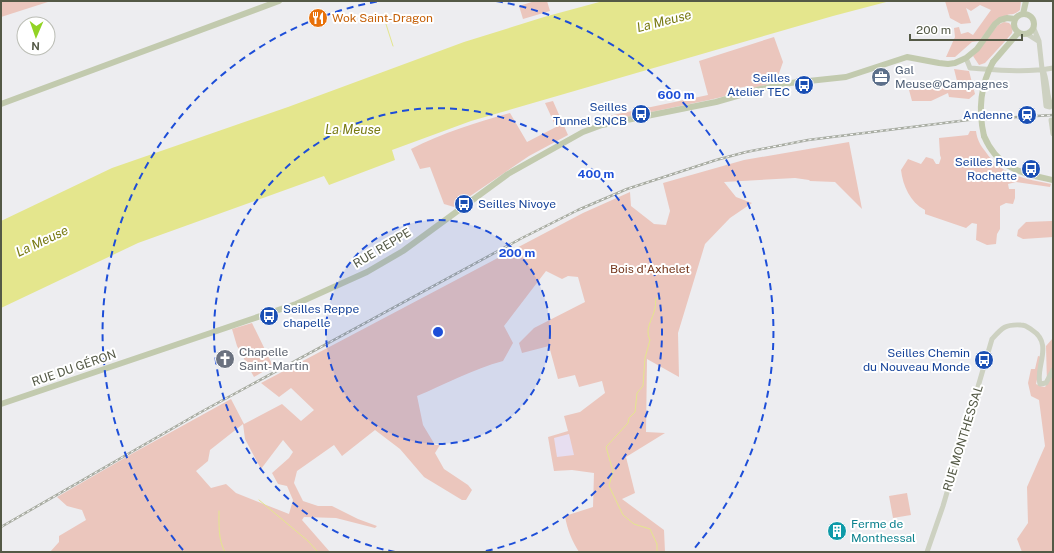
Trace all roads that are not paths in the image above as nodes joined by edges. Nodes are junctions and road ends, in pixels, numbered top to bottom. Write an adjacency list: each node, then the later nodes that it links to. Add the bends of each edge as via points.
1 (278, 1): 12 (main road)
2 (1026, 1): 3 (main road)
3 (1023, 14): 4 (main road); 5 (main road, via 1034,20)
4 (1016, 20): 6 (main road, via 1014,24); 9 (main road, via 1000,20 977,49)
5 (1034, 29): 7 (main road); 8 (street)
6 (1018, 33): 7 (main road); 15 (main road, bridge, via 986,74 981,96 981,124 988,147 1001,161 1022,172)
7 (1027, 34): 8 (street)
8 (1039, 42): 11 (street)
9 (966, 58): 11 (street, via 970,68); 16 (main road, RUE REPPE, via 948,64 907,57 846,77 761,89 716,102 602,125 583,132 508,174 403,251 367,272 296,304)
10 (1053, 68): 11 (street)
11 (1043, 70): 11 (street, via 1046,106 1050,107 1051,104)
12 (1, 104)
13 (1052, 120): 14 (street)
14 (1053, 134)
15 (1053, 180)
16 (154, 352): 18 (main road, RUE DU GÉRON)
17 (1053, 370): 19 (street, RUE MONTHESSAL, via 1046,383 1040,384 1038,378 1044,358 1044,344 1038,333 1025,325 1012,324 1004,327 992,340)
18 (1, 404)
19 (927, 552)

